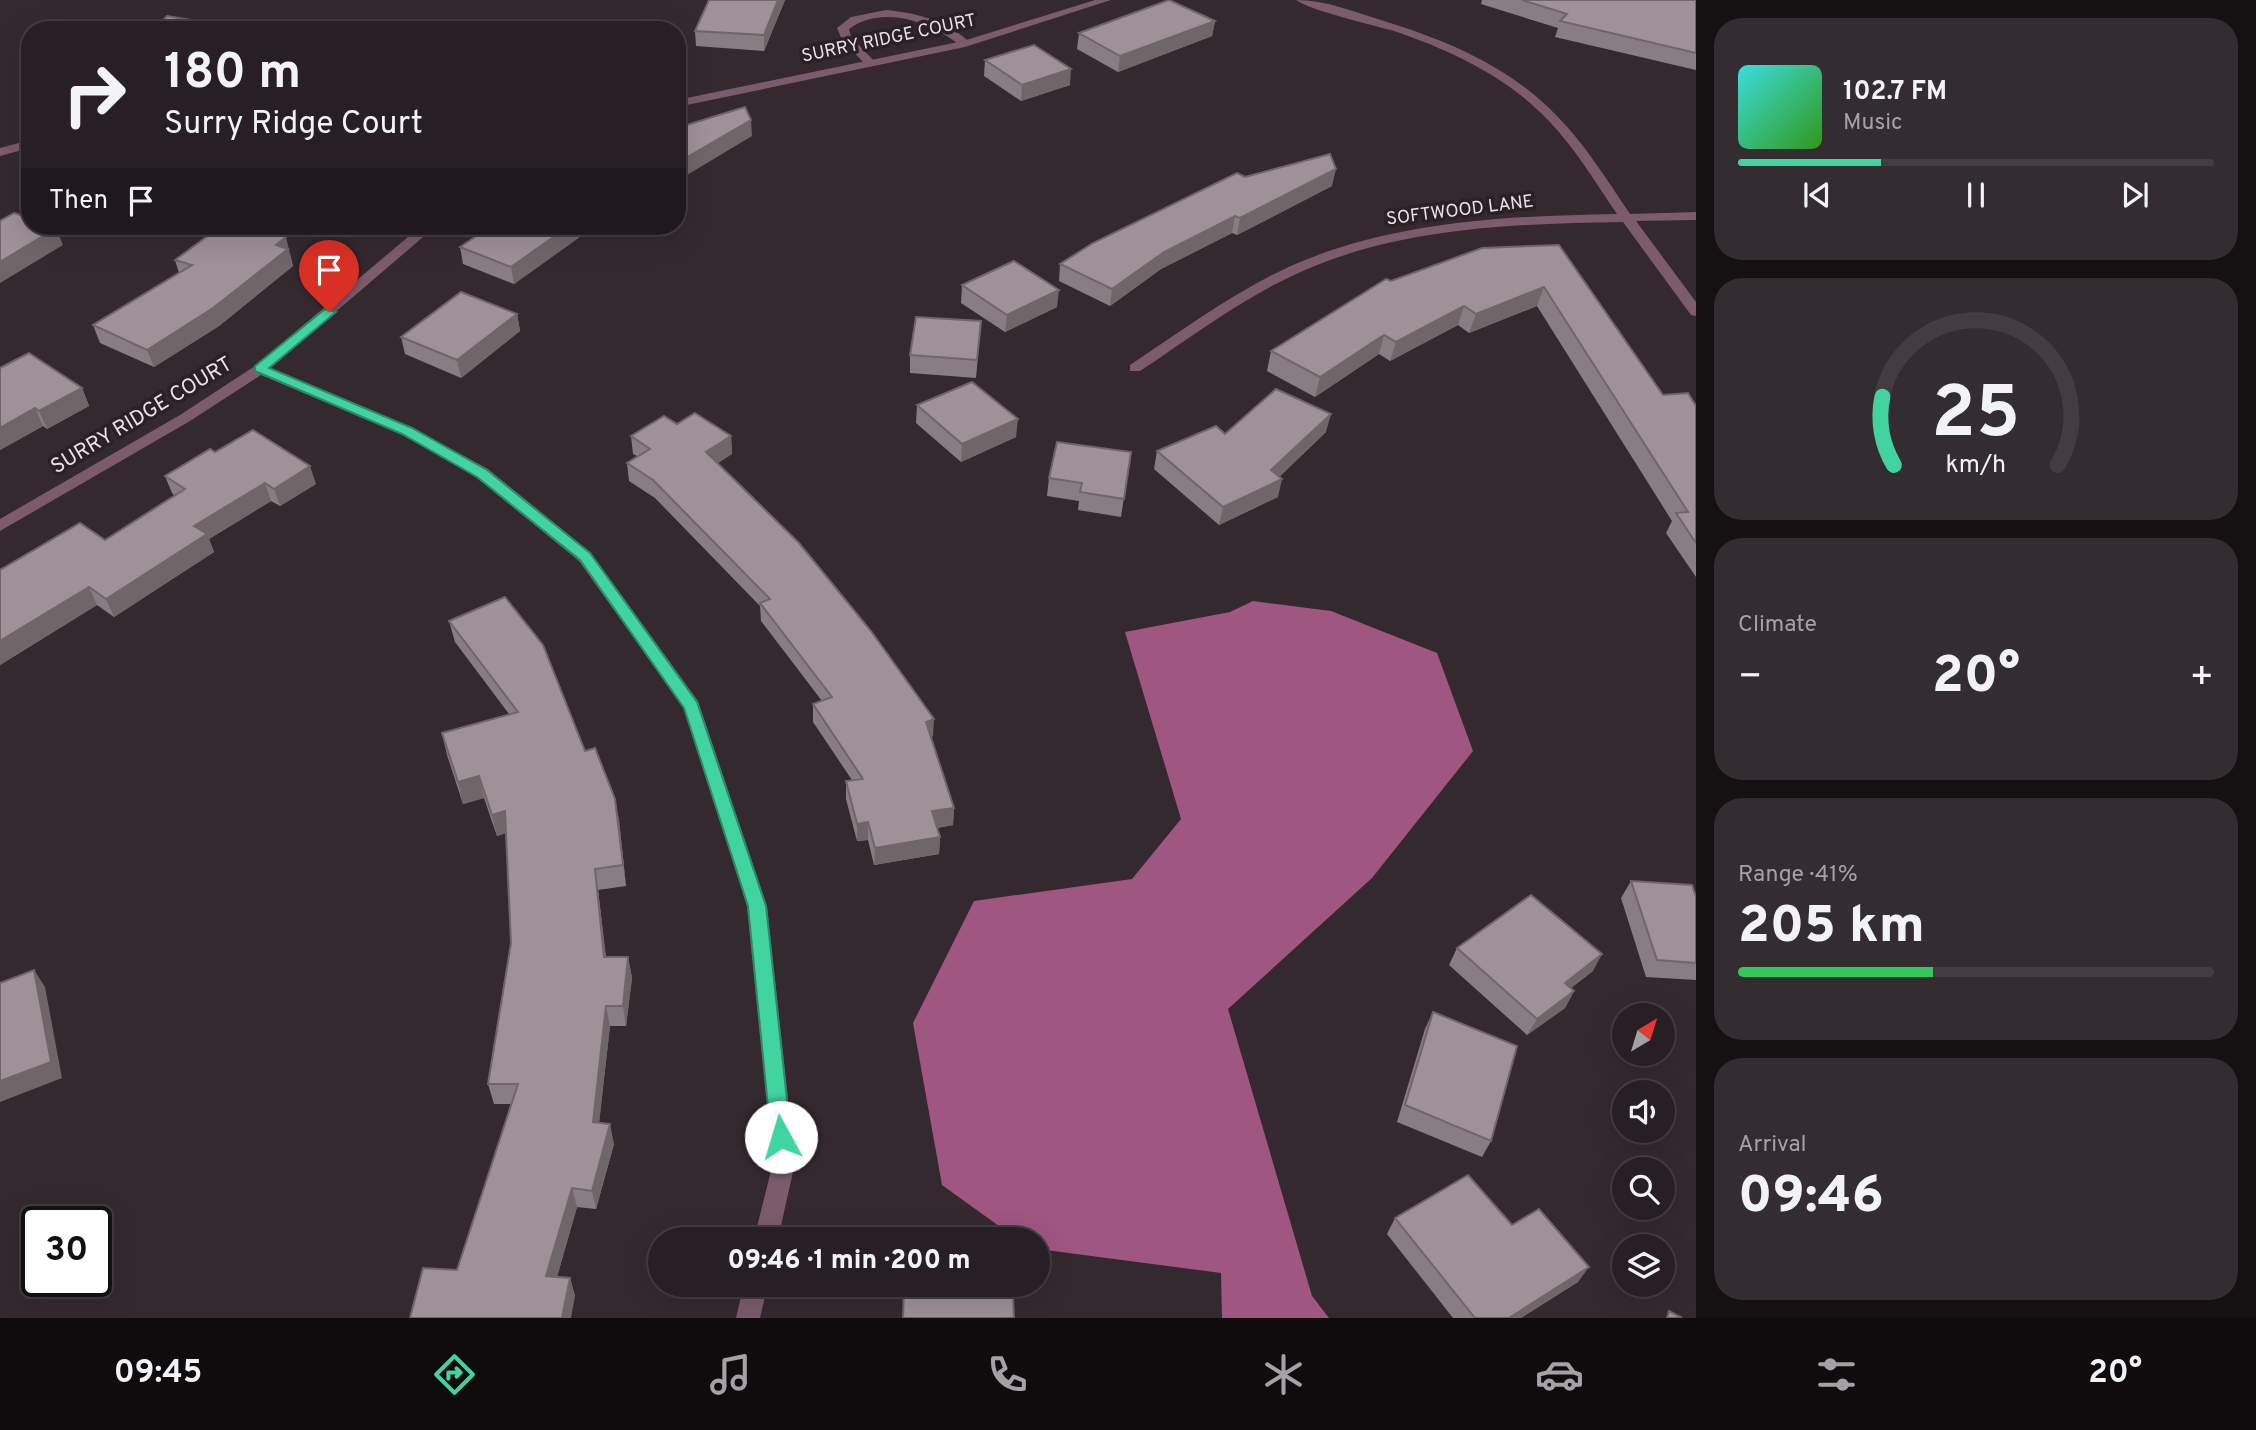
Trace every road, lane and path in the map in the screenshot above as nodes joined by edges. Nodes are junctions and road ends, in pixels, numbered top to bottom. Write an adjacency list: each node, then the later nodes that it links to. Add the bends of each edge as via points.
1 (1106, 0): 3 (street, SURRY RIDGE COURT)
2 (1301, 0): 9 (street, via 1418,35 1521,90 1576,143)
3 (965, 44): 4 (street, SURRY RIDGE COURT); 4 (street, via 926,14 872,9 847,20 843,28 846,38)
4 (871, 64): 5 (street, SURRY RIDGE COURT)
5 (686, 102)
6 (21, 146): 7 (street)
7 (0, 152)
8 (1696, 216): 9 (street, SOFTWOOD LANE)
9 (1627, 219): 11 (street); 12 (street, SOFTWOOD LANE, via 1488,224 1376,240 1277,279)
10 (418, 235): 13 (street, SURRY RIDGE COURT)
11 (1696, 312)
12 (1135, 368)
13 (260, 369): 14 (street, SURRY RIDGE COURT, via 186,418); 15 (street, via 407,431 482,474 585,557 692,706 757,906 784,1163)
14 (0, 526)
15 (769, 1227)
16 (753, 1297): 17 (street)
17 (748, 1318)

